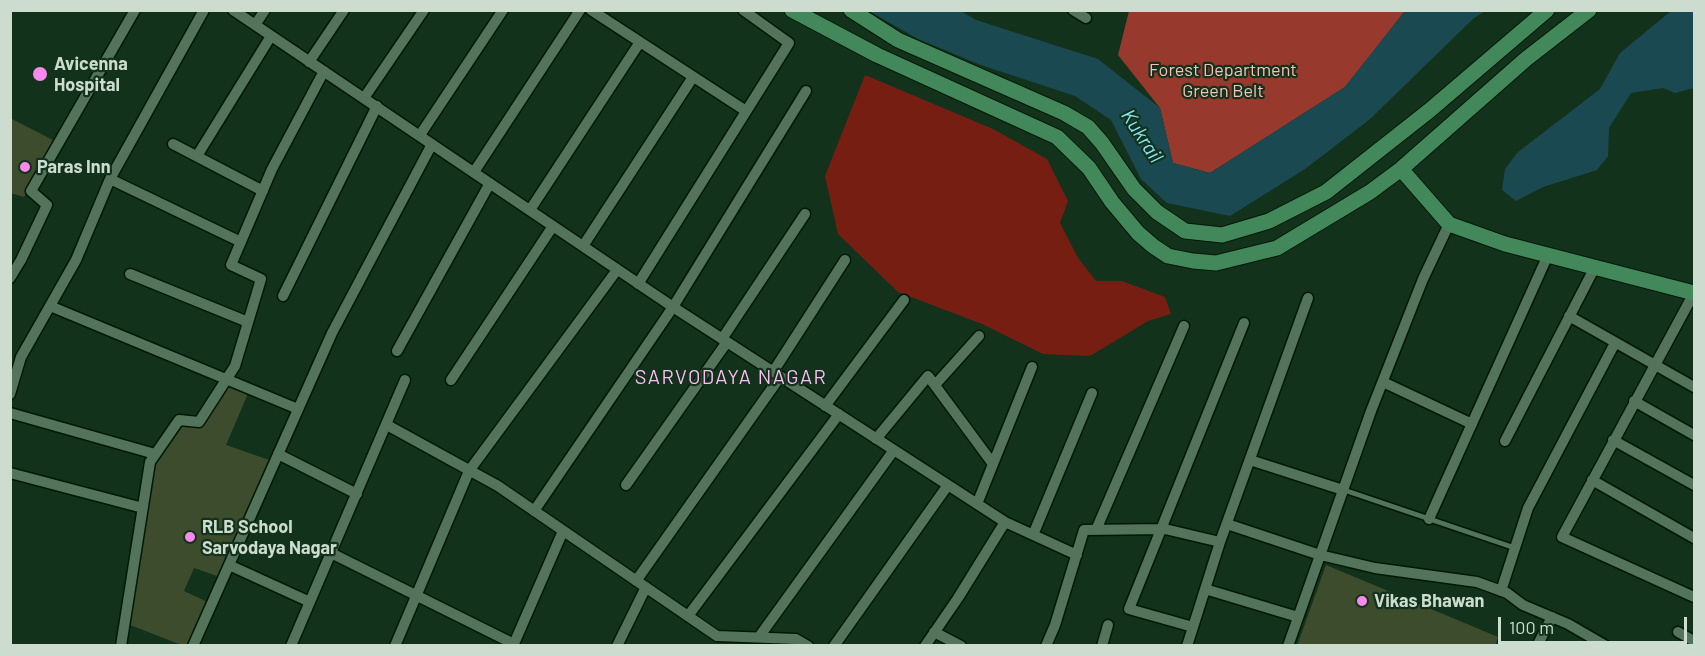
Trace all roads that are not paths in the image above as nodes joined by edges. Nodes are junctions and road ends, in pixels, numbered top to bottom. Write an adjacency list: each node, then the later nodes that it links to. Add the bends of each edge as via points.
1 (135, 10): 47 (street, via 30,191 47,205)
2 (204, 10): 33 (street)
3 (233, 10): 17 (street)
4 (265, 10): 17 (street)
5 (344, 10): 20 (street)
6 (424, 10): 24 (street)
7 (503, 10): 27 (street)
8 (580, 10): 32 (street)
9 (591, 10): 19 (street)
10 (743, 10): 26 (street, via 789,43)
11 (792, 10): 31 (street, via 878,55 1057,137 1089,168 1138,233 1168,256 1216,262 1277,248)
12 (851, 10): 14 (street, via 898,40 1064,112 1088,127 1134,189 1157,212 1185,231 1222,235 1269,221 1326,192)
13 (1073, 10): 16 (street)
14 (1547, 10)
15 (1589, 10): 31 (street, via 1526,59)
16 (1086, 18)
17 (255, 25): 18 (street)
18 (271, 36): 20 (street); 30 (street)
19 (640, 42): 22 (street); 36 (street)
20 (309, 62): 21 (street)
21 (324, 71): 24 (street); 35 (street)
22 (693, 77): 26 (street); 41 (street)
23 (806, 91): 54 (street)
24 (364, 98): 25 (street)
25 (377, 106): 27 (street); 50 (street)
26 (746, 111): 48 (street)
27 (420, 135): 29 (street)
28 (173, 144): 30 (street)
29 (432, 144): 32 (street); 76 (street, via 332,333)
30 (197, 156): 35 (street)
31 (1401, 169): 38 (street)
32 (474, 172): 34 (street)
33 (110, 179): 40 (street); 53 (street, via 76,260)
34 (490, 183): 36 (street); 62 (street)
35 (263, 191): 40 (street)
36 (530, 210): 39 (street)
37 (805, 214): 60 (street)
38 (1449, 224): 42 (street); 69 (street)
39 (553, 226): 41 (street); 68 (street)
40 (241, 242): 56 (street, via 231,266 261,279)
41 (583, 246): 45 (street)
42 (1548, 255): 44 (street); 79 (street)
43 (845, 260): 65 (street)
44 (1595, 267): 49 (street); 55 (street)
45 (617, 270): 48 (street); 90 (street)
46 (130, 274): 56 (street)
47 (10, 278)
48 (638, 284): 54 (street)
49 (1694, 293): 63 (street)
50 (283, 296)
51 (1308, 298): 88 (street)
52 (904, 300): 75 (street)
53 (50, 306): 66 (street); 73 (street, via 21,357)
54 (673, 307): 60 (street); 100 (street)
55 (1569, 316): 61 (street); 84 (street)
56 (248, 322): 66 (street, via 235,366)
57 (1244, 323): 104 (street)
58 (1184, 326): 105 (street)
59 (979, 336): 70 (street)
60 (724, 340): 65 (street); 93 (street)
61 (1615, 343): 63 (street); 110 (street, via 1528,508)
62 (397, 351)
63 (1654, 365): 71 (street); 74 (street)
64 (1032, 367): 89 (street)
65 (777, 374): 75 (street); 115 (street)
66 (227, 379): 76 (street); 86 (street, via 199,422 179,420)
67 (405, 380): 80 (street)
68 (451, 380)
69 (1383, 382): 79 (street); 96 (street)
70 (935, 385): 82 (street, via 928,376); 89 (street)
71 (1695, 387)
72 (1092, 393): 107 (street)
73 (10, 394)
74 (1634, 402): 81 (street); 83 (street)
75 (825, 406): 78 (street)
76 (298, 409): 87 (street)
77 (10, 413): 86 (street)
78 (839, 414): 82 (street); 121 (street)
79 (1472, 424): 101 (street)
80 (387, 425): 90 (street); 97 (street)
81 (1695, 435)
82 (876, 439): 85 (street)
83 (1613, 440): 92 (street); 95 (street)
84 (1505, 441)
85 (894, 450): 94 (street); 128 (street)
86 (155, 454): 99 (street, via 150,462)
87 (278, 454): 97 (street); 114 (street)
88 (1250, 460): 96 (street); 103 (street)
89 (993, 464): 98 (street)
90 (469, 471): 100 (street); 118 (street)
91 (10, 473): 99 (street)
92 (1592, 480): 108 (street); 119 (street, via 1562,537)
93 (626, 485)
94 (948, 485): 98 (street); 138 (street)
95 (1695, 485)
96 (1343, 490): 101 (lane); 113 (street)
97 (357, 494): 111 (street)
98 (977, 504): 102 (street)
99 (143, 508): 131 (street)
100 (534, 511): 106 (street)
101 (1429, 519): 110 (lane)
102 (1005, 522): 107 (street); 126 (street)
103 (1227, 524): 109 (street); 113 (street)
104 (1160, 529): 105 (street); 109 (street); 125 (street, via 1129,609)
105 (1096, 530): 112 (street, via 1084,530)
106 (563, 531): 115 (street); 135 (street)
107 (1033, 535): 112 (street)
108 (1695, 538)
109 (1220, 542): 116 (street)
110 (1515, 548): 117 (street)
111 (331, 553): 118 (street); 120 (street)
112 (1077, 555): 141 (street)
113 (1320, 555): 117 (street, via 1375,568 1477,582); 122 (street)
114 (229, 566): 120 (street); 132 (street)
115 (641, 584): 121 (street); 136 (street)
116 (1205, 589): 122 (street); 125 (street)
117 (1502, 591): 123 (street)
118 (416, 596): 134 (street); 135 (street)
119 (1695, 597)
120 (310, 602): 133 (street)
121 (688, 616): 130 (street, via 717,636)
122 (1298, 617): 144 (street)
123 (1552, 617): 145 (street); 146 (street)
124 (1108, 625): 142 (street)
125 (1193, 627): 143 (street)
126 (934, 632): 139 (street); 140 (street)
127 (1678, 632): 129 (street)
128 (759, 637): 130 (street); 137 (street, via 796,639)
129 (1695, 640)
130 (736, 641)
131 (121, 645)
132 (193, 645)
133 (291, 645)
134 (395, 645)
135 (514, 645)
136 (616, 645)
137 (808, 645)
138 (834, 645)
139 (925, 645)
140 (961, 645)
141 (1047, 645)
142 (1102, 645)
143 (1187, 645)
144 (1288, 645)
145 (1537, 645)
146 (1606, 645)

